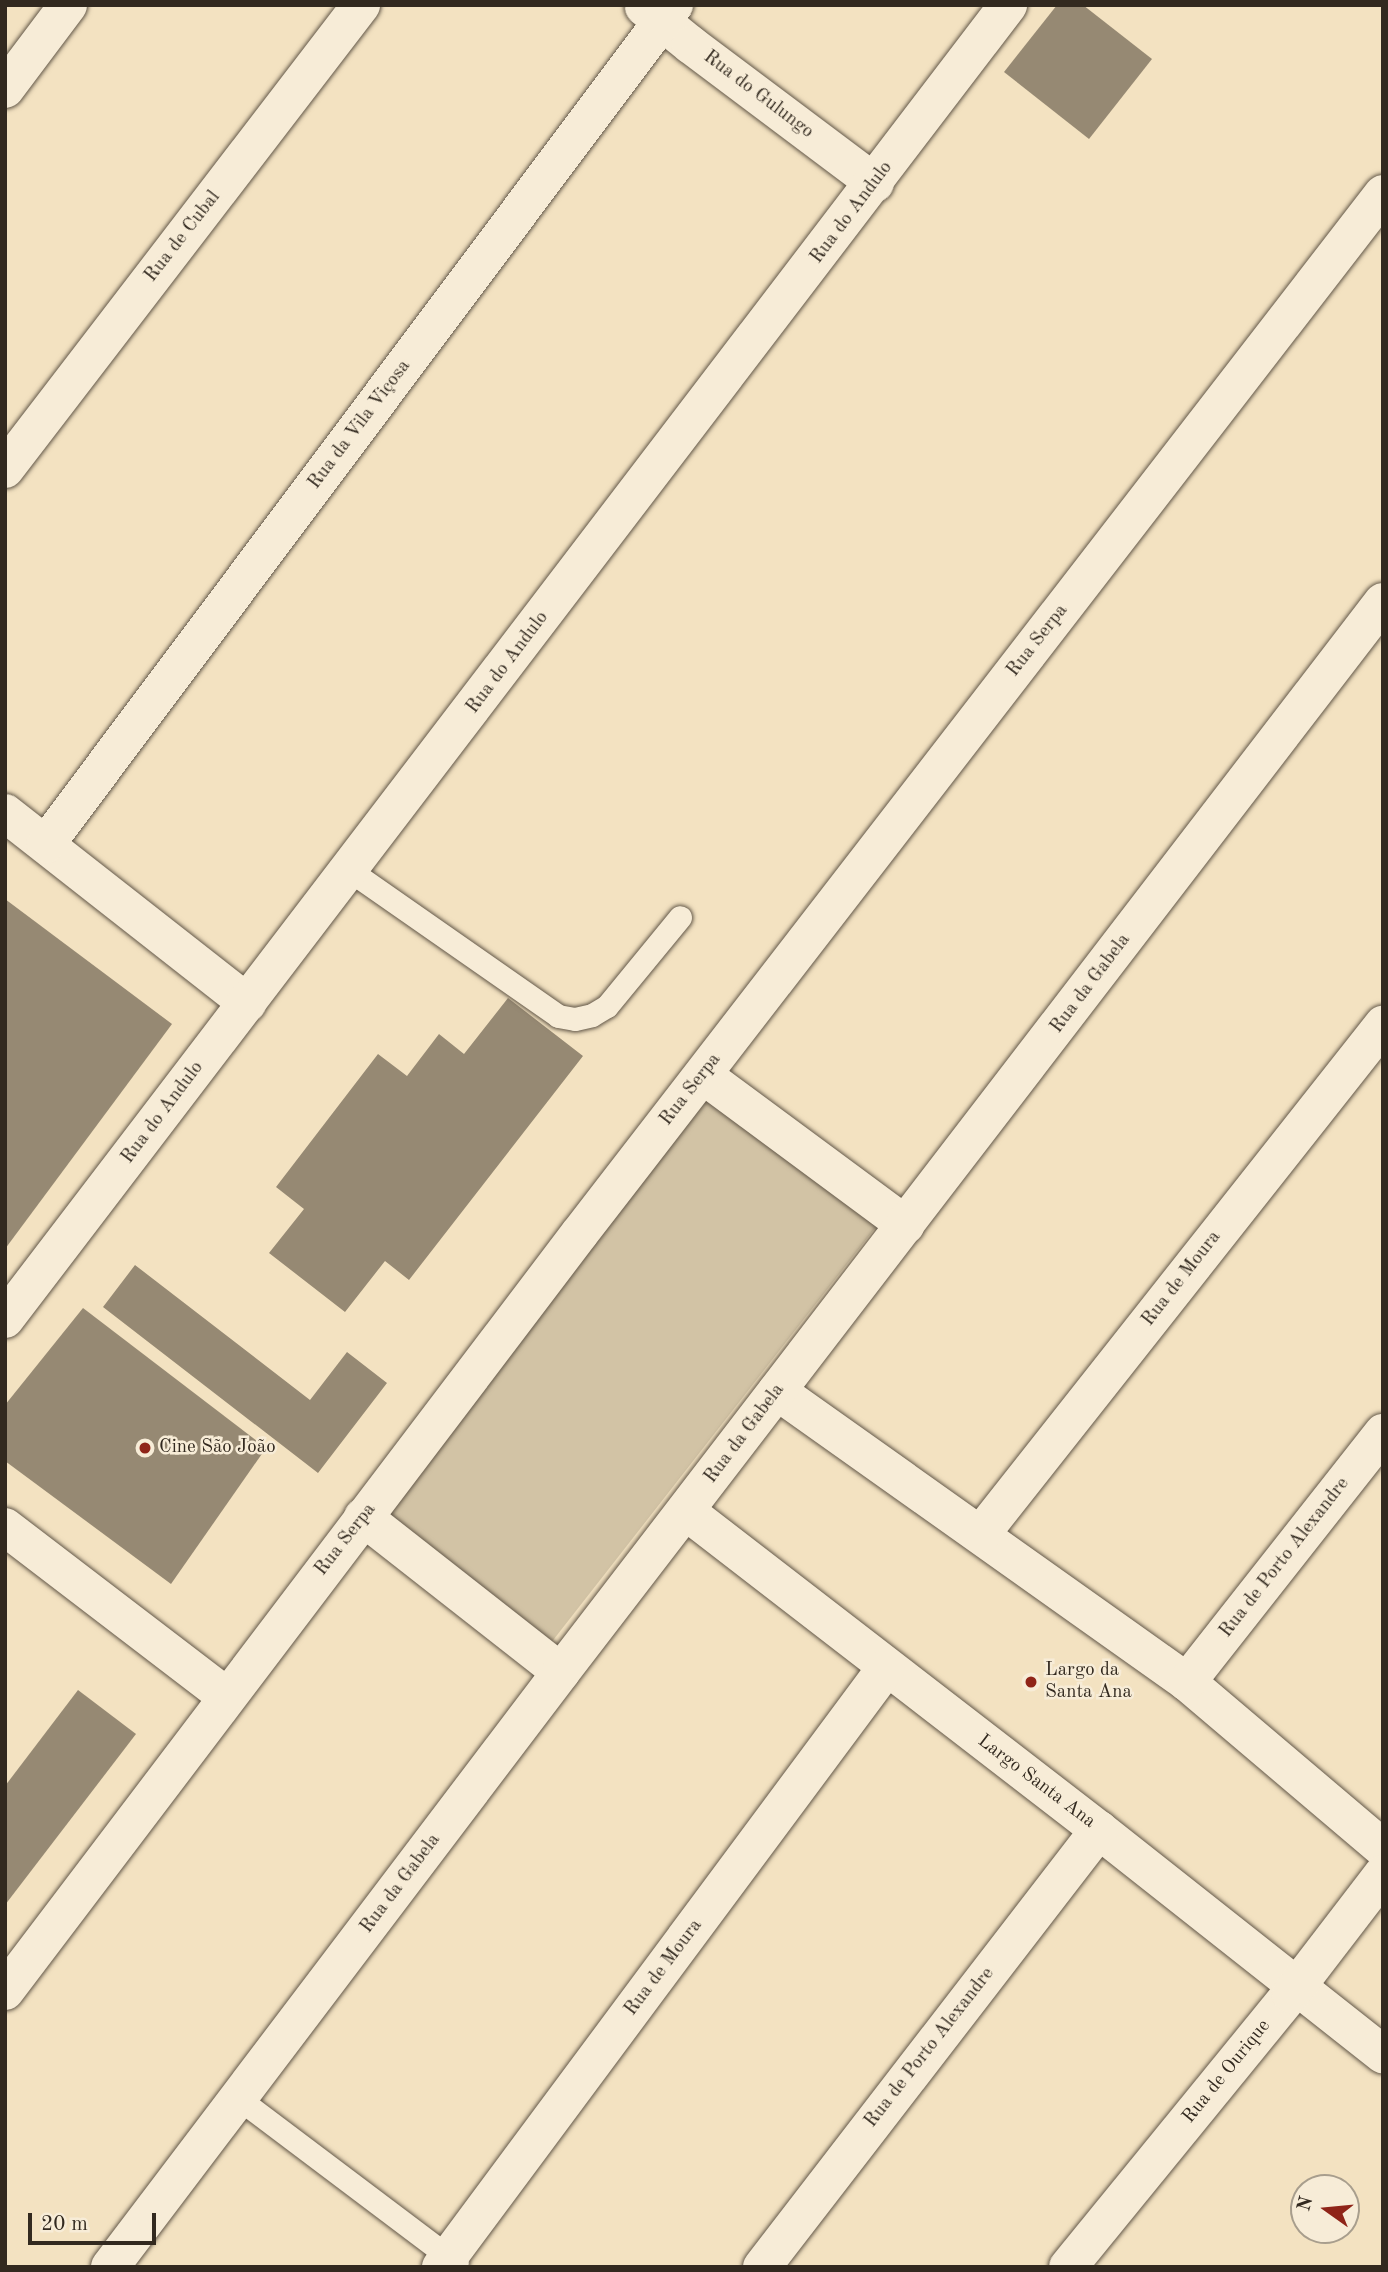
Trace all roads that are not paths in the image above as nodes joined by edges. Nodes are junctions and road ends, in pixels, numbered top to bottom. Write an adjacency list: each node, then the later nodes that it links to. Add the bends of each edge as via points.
1 (68, 5): 5 (street)
2 (361, 5): 8 (street, Rua de Cubal)
3 (1008, 5): 6 (street, Rua do Andulo)
4 (660, 10): 6 (street, Rua do Gulungo, via 691,45); 11 (street, Rua da Vila Viçosa)
5 (5, 89)
6 (875, 183): 12 (street, Rua do Andulo)
7 (1383, 194): 16 (street, Rua Serpa)
8 (5, 469)
9 (1383, 602): 17 (street, Rua da Gabela)
10 (5, 813): 11 (street)
11 (46, 844): 14 (street)
12 (349, 870): 13 (lane, via 558,1016 575,1019 607,1006); 14 (street, Rua do Andulo)
13 (680, 918)
14 (247, 1003): 18 (street, Rua do Andulo)
15 (1383, 1025): 24 (street, Rua de Moura)
16 (703, 1075): 17 (street); 22 (street, Rua Serpa)
17 (906, 1225): 19 (street, Rua da Gabela)
18 (5, 1319)
19 (777, 1391): 21 (street, Rua da Gabela); 24 (street)
20 (1383, 1433): 27 (street, Rua de Porto Alexandre)
21 (687, 1511): 25 (street, Largo Santa Ana); 26 (street, Rua da Gabela)
22 (363, 1517): 26 (street); 28 (street, Rua Serpa)
23 (5, 1527): 28 (street)
24 (981, 1534): 27 (street)
25 (886, 1668): 29 (street, Largo Santa Ana); 36 (street, Rua de Moura)
26 (561, 1672): 35 (street, Rua da Gabela)
27 (1188, 1682): 30 (street)
28 (226, 1696): 33 (street, Rua Serpa)
29 (1099, 1830): 32 (street, Largo Santa Ana); 38 (street, Rua de Porto Alexandre)
30 (1383, 1848)
31 (1383, 1874): 32 (street, Rua de Ourique)
32 (1297, 1984): 34 (street, Largo Santa Ana); 39 (street, Rua de Ourique)
33 (5, 1991)
34 (1383, 2054)
35 (238, 2098): 36 (lane); 37 (street, Rua da Gabela)
36 (451, 2264)
37 (110, 2267)
38 (762, 2267)
39 (1068, 2267)

